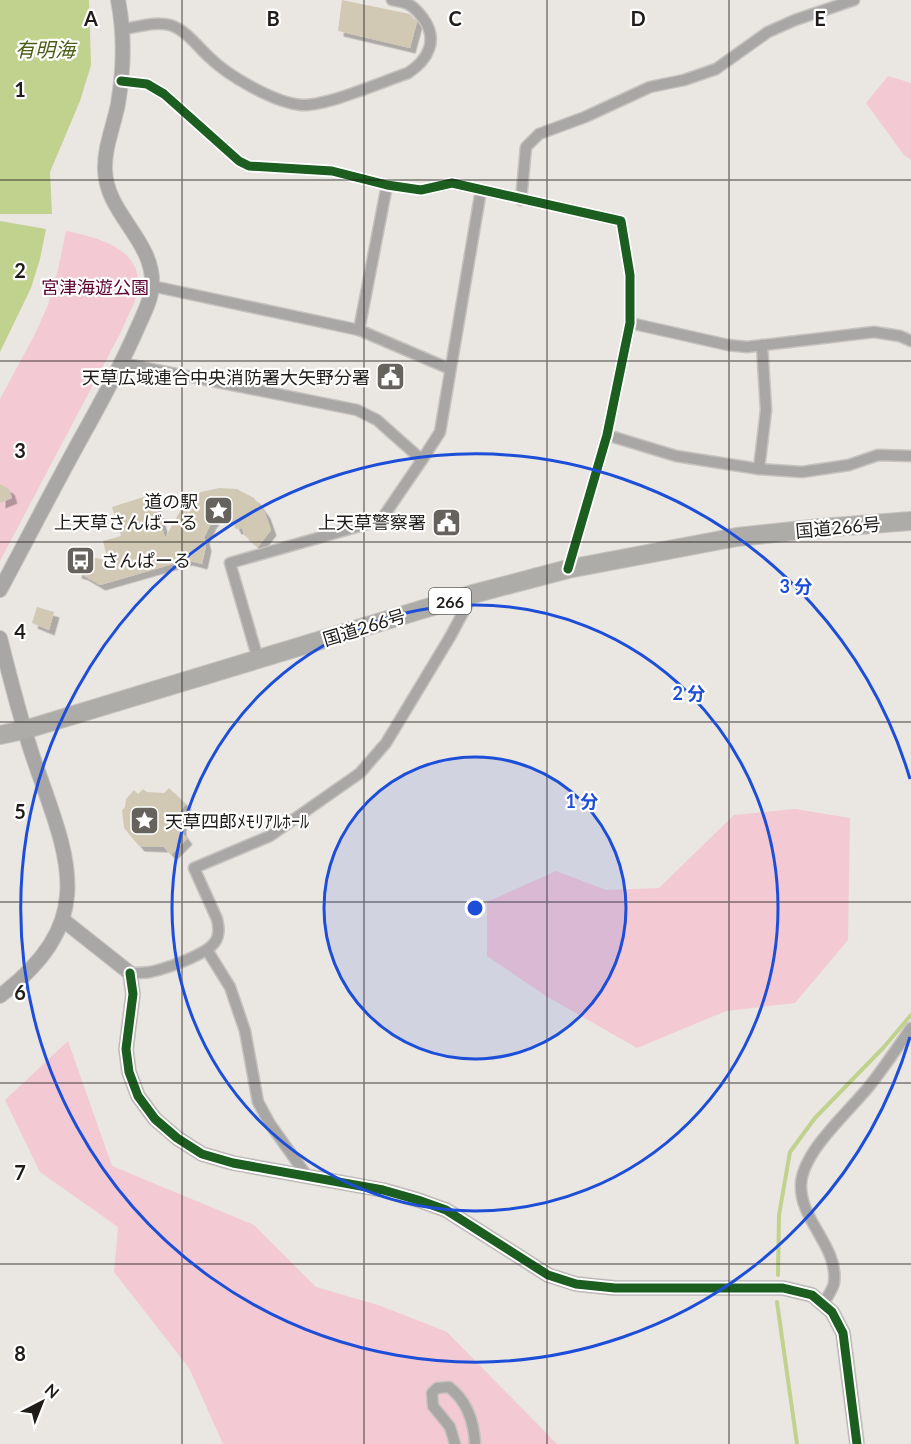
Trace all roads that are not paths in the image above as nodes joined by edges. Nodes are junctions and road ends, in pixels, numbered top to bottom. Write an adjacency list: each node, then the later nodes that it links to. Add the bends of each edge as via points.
1 (118, 0): 4 (street)
2 (392, 0): 4 (street, via 418,11 427,24 427,55 408,73 320,104 283,101 240,81 178,28 154,24)
3 (854, 0): 8 (street, via 768,32 716,69 650,87 539,134 526,147)
4 (124, 29): 5 (street)
5 (121, 81): 6 (street, via 147,84 164,94 249,166 332,171); 9 (street, via 105,159 106,186 144,252)
6 (387, 185): 7 (street, via 421,190 452,183); 11 (street)
7 (480, 190): 8 (street); 15 (street)
8 (521, 200): 10 (street, via 621,221 630,275)
9 (152, 286): 11 (street); 14 (street, via 147,308)
10 (630, 323): 13 (street, via 728,345); 16 (street)
11 (359, 330): 15 (street)
12 (911, 340): 13 (street, via 874,332)
13 (762, 345): 19 (street, via 766,410)
14 (122, 363): 18 (street, via 357,410 377,420); 22 (street)
15 (450, 369): 18 (street, via 440,432)
16 (607, 435): 19 (street, via 676,456); 21 (street)
17 (911, 456): 19 (street, via 878,454 849,465 802,472)
18 (422, 460): 25 (street, via 381,520 230,563)
19 (759, 469)
20 (911, 521): 21 (highway, 国道266号 / 266, via 736,537)
21 (568, 569): 23 (highway, 国道266号 / 266)
22 (0, 590)
23 (473, 594): 25 (highway, 国道266号 / 266); 29 (street, via 386,743 360,772 270,836 194,868 219,927 215,942)
24 (0, 638): 26 (street)
25 (258, 659): 26 (highway, 国道266号 / 266)
26 (24, 730): 27 (highway, 国道266号 / 266); 28 (street, via 67,864 68,898)
27 (0, 735)
28 (63, 920): 30 (street); 31 (street, via 40,960)
29 (207, 950): 30 (street, via 164,969); 33 (street, via 230,987 245,1031 258,1102)
30 (130, 973): 33 (street, via 133,994 126,1049 129,1072 138,1096 155,1119 202,1154)
31 (0, 996)
32 (911, 1028): 34 (street, via 869,1086 829,1130 805,1168 801,1185 804,1203 834,1269 834,1285)
33 (307, 1176): 34 (street, via 383,1190 446,1210 548,1275 576,1284 615,1288 783,1288 812,1295)
34 (824, 1303): 37 (street, via 843,1334)
35 (455, 1444): 36 (street, via 450,1427 433,1406 432,1394 438,1388 449,1387 465,1403)
36 (475, 1444)
37 (857, 1444)

